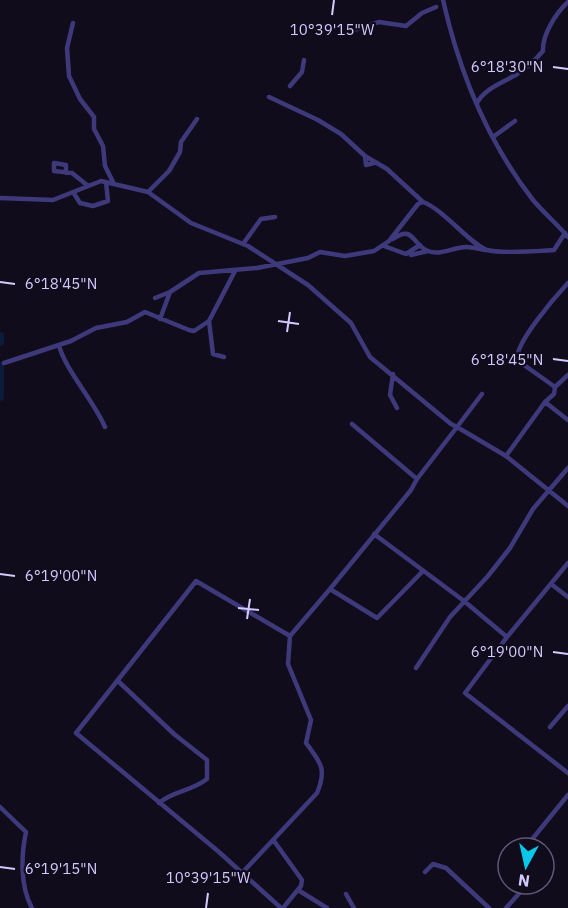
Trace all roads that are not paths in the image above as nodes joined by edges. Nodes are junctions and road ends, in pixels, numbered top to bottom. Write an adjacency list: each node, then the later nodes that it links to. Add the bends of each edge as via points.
1 (443, 0): 9 (street)
2 (568, 3): 9 (street, via 554,15 538,57 481,95)
3 (436, 7): 5 (street, via 406,26 379,22)
4 (73, 23): 15 (street, via 67,48 69,76 94,117 94,129 103,146)
5 (354, 30)
6 (304, 60): 7 (street, via 302,72)
7 (290, 86)
8 (269, 97): 20 (street, via 347,139)
9 (477, 103): 12 (street)
10 (197, 119): 18 (street, via 181,142 169,171)
11 (515, 121): 12 (street)
12 (493, 137): 22 (street, via 533,200)
13 (66, 173): 16 (street)
14 (106, 182): 15 (street); 16 (street); 17 (street, via 108,201 93,206 80,203)
15 (112, 182): 18 (street)
16 (87, 185): 17 (street)
17 (73, 192): 19 (street, via 50,200)
18 (148, 192): 24 (street, via 198,227)
19 (0, 198)
20 (423, 202): 23 (street); 27 (street)
21 (275, 217): 24 (street, via 261,219)
22 (566, 235): 27 (street, via 554,250)
23 (389, 241): 25 (street, via 403,232); 26 (street)
24 (243, 244): 30 (street)
25 (420, 245): 28 (street); 29 (street)
26 (384, 246): 29 (street); 30 (street, via 351,256 320,252)
27 (485, 250): 28 (street, via 466,247)
28 (428, 251): 29 (street)
29 (406, 254)
30 (276, 264): 31 (street); 40 (street, via 343,315 365,352)
31 (235, 271): 33 (street, via 199,273); 36 (street)
32 (568, 283): 42 (street, via 530,331 517,355 518,360)
33 (170, 292): 34 (street); 35 (street)
34 (156, 298)
35 (160, 319): 36 (street, via 194,331); 37 (street, via 145,312)
36 (209, 321): 38 (street, via 213,354)
37 (59, 345): 39 (street); 48 (street, via 61,357)
38 (224, 357)
39 (4, 363)
40 (393, 374): 45 (street, via 390,395); 49 (street)
41 (568, 375): 42 (street)
42 (555, 387): 44 (street, via 554,394)
43 (482, 394): 49 (street)
44 (545, 402): 46 (street); 50 (street)
45 (397, 408)
46 (568, 420)
47 (352, 424): 52 (street)
48 (105, 427)
49 (457, 427): 50 (street); 52 (street)
50 (506, 456): 53 (street)
51 (568, 468): 53 (street)
52 (417, 479): 55 (street)
53 (549, 492): 54 (street); 61 (street, via 510,548)
54 (568, 506)
55 (374, 534): 57 (street); 59 (street)
56 (568, 563): 58 (street)
57 (422, 572): 59 (street, via 377,618); 61 (street)
58 (551, 584): 60 (street); 63 (street)
59 (330, 589): 62 (street)
60 (568, 597)
61 (464, 601): 63 (street); 64 (street)
62 (290, 636): 65 (street, via 196,581); 73 (street, via 288,664 310,720 306,743 320,760 324,777 317,793 286,823)
63 (507, 637): 68 (street, via 465,693)
64 (416, 668)
65 (118, 681): 70 (street, via 76,733); 70 (street, via 207,760 207,779 194,789 171,794)
66 (568, 706): 67 (street)
67 (550, 727)
68 (568, 773)
69 (568, 795): 72 (street)
70 (159, 803): 75 (street)
71 (0, 807): 79 (street, via 26,832 23,878)
72 (535, 836)
73 (274, 841): 75 (street); 76 (street, via 302,880)
74 (425, 872): 83 (street, via 433,864 446,868)
75 (242, 873): 80 (street)
76 (298, 890): 80 (street); 81 (street)
77 (346, 894): 82 (street)
78 (517, 896): 84 (street)
79 (32, 908)
80 (282, 908)
81 (327, 908)
82 (354, 908)
83 (489, 908)
84 (506, 908)

